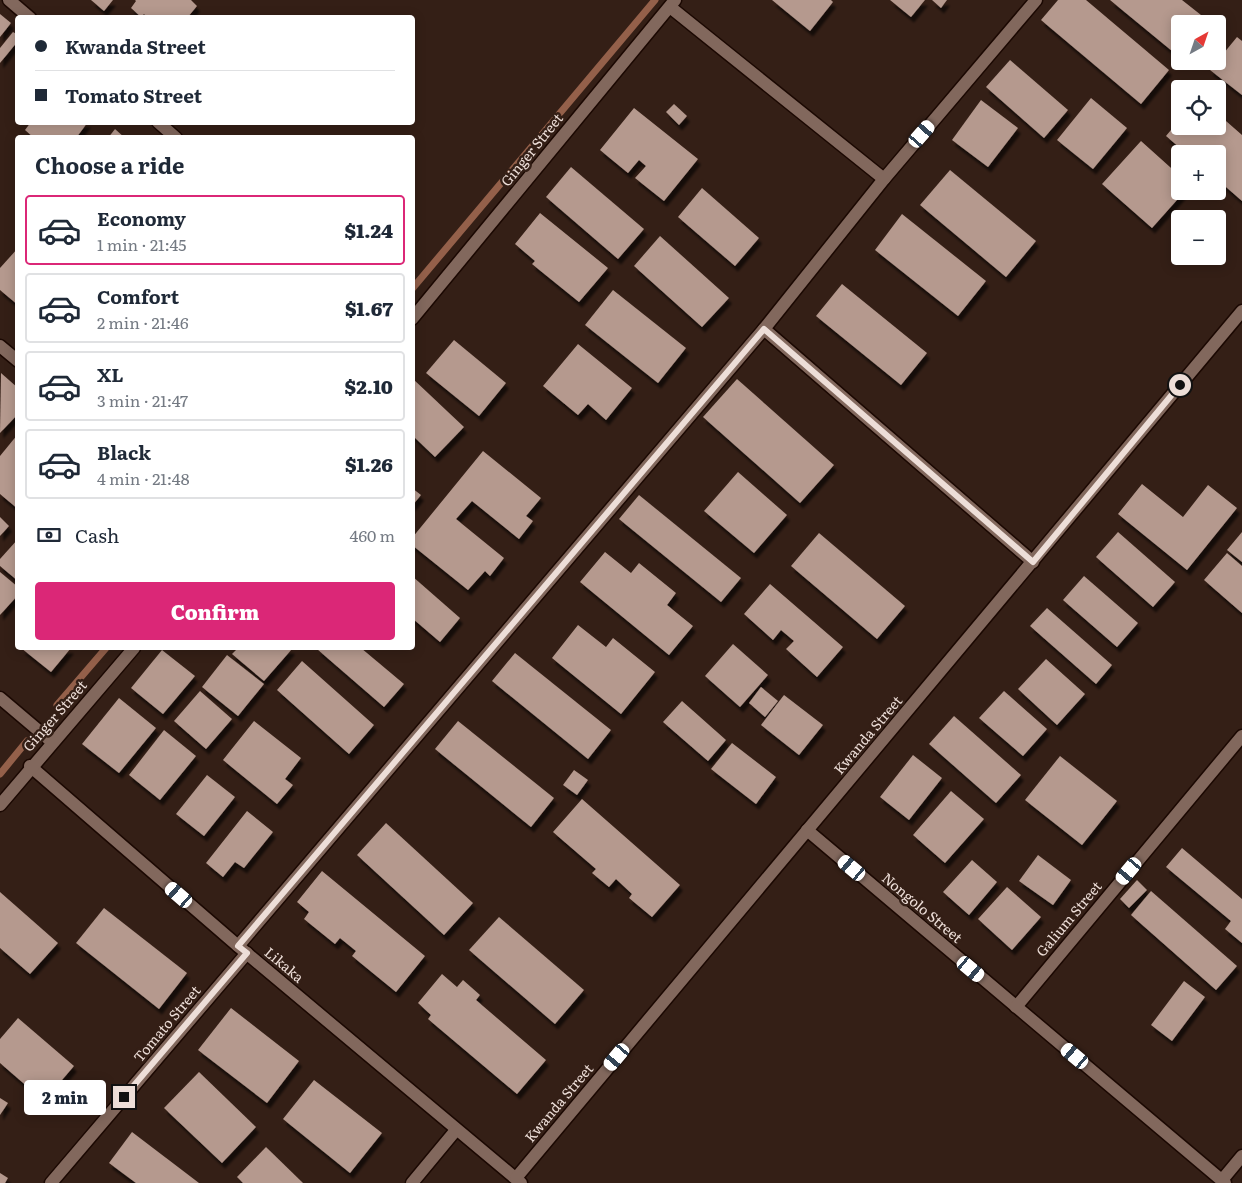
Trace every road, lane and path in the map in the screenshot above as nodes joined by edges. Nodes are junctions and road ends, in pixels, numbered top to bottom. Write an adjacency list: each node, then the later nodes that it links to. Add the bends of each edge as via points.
1 (9, 0): 4 (street)
2 (1036, 0): 7 (street, Tomato Street)
3 (672, 4): 7 (street); 9 (street, Ginger Street)
4 (26, 15)
5 (161, 125): 6 (street)
6 (173, 135)
7 (884, 179): 10 (street, Tomato Street)
8 (1242, 311): 13 (street, Kwanda Street)
9 (415, 315)
10 (764, 329): 13 (street); 21 (street, Tomato Street)
11 (0, 346): 12 (street)
12 (15, 358)
13 (1033, 562): 20 (street, Kwanda Street)
14 (132, 650): 17 (street, Ginger Street)
15 (0, 698): 17 (street)
16 (1242, 736): 22 (street, Galium Street)
17 (52, 742): 18 (street, Ginger Street)
18 (30, 766): 19 (street, Ginger Street); 21 (street, Likaka)
19 (0, 805)
20 (807, 830): 22 (street, Nongolo Street); 25 (street, Kwanda Street)
21 (243, 950): 23 (street, Likaka); 27 (street, Tomato Street)
22 (1016, 1007): 26 (street, Nongolo Street)
23 (456, 1130): 25 (street, Likaka); 28 (street)
24 (1242, 1156): 26 (street)
25 (518, 1181)
26 (1224, 1182)
27 (51, 1183)
28 (412, 1183)

